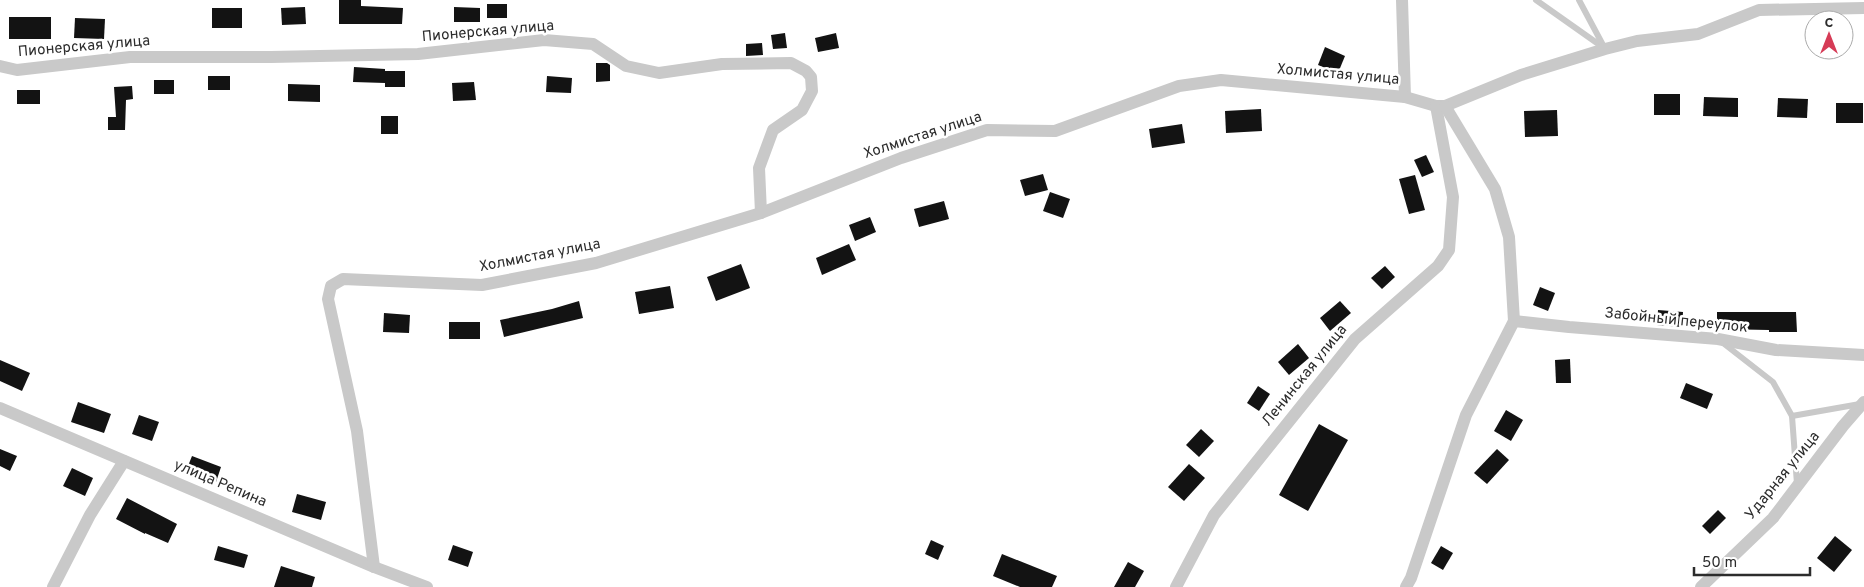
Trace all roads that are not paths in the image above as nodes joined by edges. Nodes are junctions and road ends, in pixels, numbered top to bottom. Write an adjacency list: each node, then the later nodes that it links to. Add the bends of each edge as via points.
1 (1402, 0): 7 (street)
2 (1536, 0): 5 (lane)
3 (1579, 0): 5 (lane)
4 (1864, 8): 5 (street, via 1759,10 1698,34 1637,41)
5 (1605, 49): 8 (street, via 1521,75)
6 (0, 66): 9 (street, Пионерская улица, via 17,70 130,57 418,54 544,40 593,44 626,66 659,73 722,64 790,63 811,77 812,91 802,110 773,130 759,168)
7 (1404, 97): 8 (street, Холмистая улица); 9 (street, Холмистая улица, via 1221,80 1179,86 1054,131 986,130 901,158)
8 (1441, 106): 10 (street, via 1495,189 1509,237); 21 (street, Ленинская улица, via 1453,197 1449,250 1438,266 1355,339 1214,515)
9 (761, 213): 18 (street, Холмистая улица, via 596,263 482,285 343,279 331,286 328,298 357,431)
10 (1514, 321): 11 (street, Забойный переулок); 22 (street, via 1466,415)
11 (1718, 339): 12 (street, Забойный переулок, via 1776,350); 15 (lane, via 1773,382)
12 (1864, 355)
13 (1863, 403): 15 (lane); 17 (street, Ударная улица)
14 (0, 408): 16 (street, улица Репина)
15 (1792, 416): 17 (lane)
16 (124, 461): 18 (street, улица Репина); 19 (street, via 90,515)
17 (1798, 487): 23 (street, Ударная улица, via 1773,518)
18 (374, 567): 20 (street, улица Репина)
19 (53, 587)
20 (427, 587)
21 (1176, 587)
22 (1406, 587)
23 (1701, 587)

